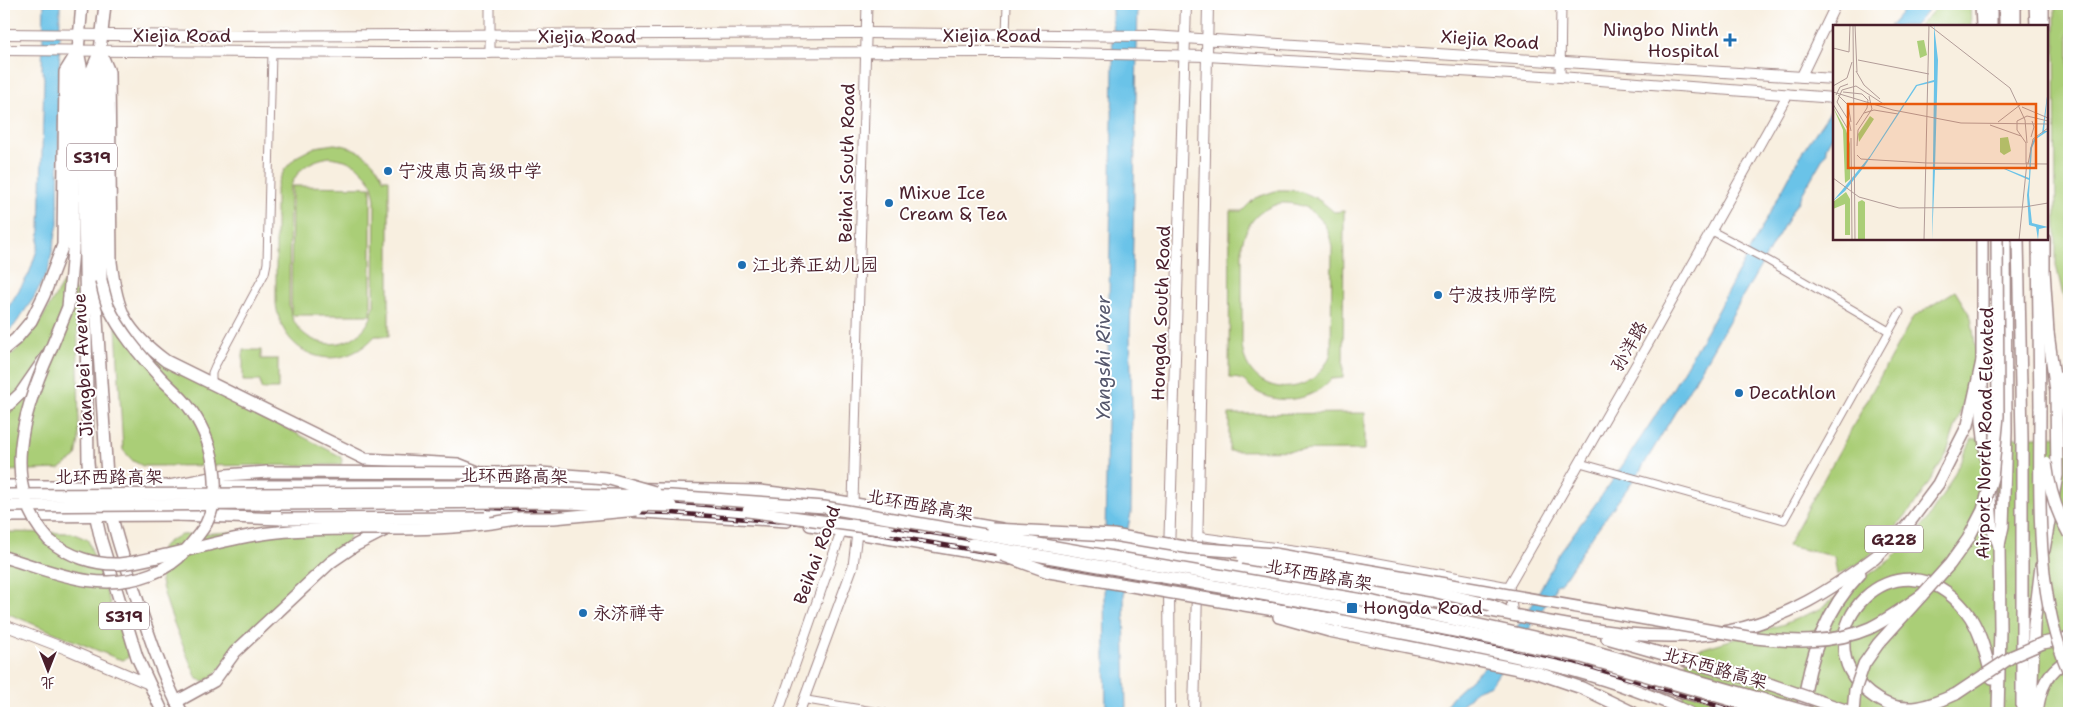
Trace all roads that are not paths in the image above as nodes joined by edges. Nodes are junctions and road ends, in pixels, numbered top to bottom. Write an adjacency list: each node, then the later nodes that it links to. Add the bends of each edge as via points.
1 (82, 4): 26 (main road, Jiangbei Avenue)
2 (105, 4): 27 (main road, Jiangbei Avenue / S319)
3 (490, 4): 23 (street)
4 (867, 4): 22 (street, Beihai South Road)
5 (1007, 4): 24 (street)
6 (1186, 4): 28 (main road, Hongda South Road)
7 (1208, 4): 29 (main road)
8 (1561, 4): 38 (street)
9 (1836, 4): 39 (street)
10 (1982, 4): 16 (main road)
11 (1991, 4): 17 (main road)
12 (2005, 4): 18 (main road)
13 (2015, 4): 19 (main road)
14 (2035, 4): 20 (main road)
15 (2043, 4): 21 (main road)
16 (1982, 25)
17 (1991, 25)
18 (2005, 25)
19 (2015, 25)
20 (2036, 25)
21 (2043, 25)
22 (866, 29): 23 (main road, Xiejia Road); 24 (main road, Xiejia Road); 35 (street, Beihai South Road)
23 (490, 31): 27 (main road, Xiejia Road); 34 (street)
24 (1006, 31): 28 (main road, Xiejia Road)
25 (4, 34): 26 (main road, Xiejia Road)
26 (78, 35): 27 (main road, Xiejia Road); 31 (main road, Jiangbei Avenue)
27 (102, 36): 32 (main road, Jiangbei Avenue / S319)
28 (1186, 38): 29 (main road, Xiejia Road); 36 (main road, Hongda South Road)
29 (1207, 38): 37 (main road); 38 (main road, Xiejia Road)
30 (4, 50): 31 (main road, Xiejia Road)
31 (78, 51): 32 (main road, Xiejia Road); 54 (main road, via 64,72 63,245 31,320); 55 (main road, via 74,74 73,250 68,308); 65 (main road, Jiangbei Avenue / S319, via 82,71)
32 (100, 51): 33 (main road, Xiejia Road); 57 (main road, via 109,72 114,293 125,320 143,344 166,361); 66 (main road, Jiangbei Avenue / S319, via 91,72 93,257); 89 (main road, bridge, via 101,280 108,305 121,328 143,358 188,405 202,428 213,463 211,511 206,524 179,558 140,578 94,582)
33 (272, 52): 34 (main road, Xiejia Road); 57 (street, via 267,264 215,366)
34 (490, 53): 35 (main road, Xiejia Road)
35 (866, 53): 36 (main road, Xiejia Road); 71 (street, Beihai South Road)
36 (1186, 55): 37 (main road, Xiejia Road); 88 (main road, Hongda South Road)
37 (1207, 56): 40 (main road, Xiejia Road); 83 (main road)
38 (1561, 61): 39 (main road, Xiejia Road); 40 (street)
39 (1801, 77): 41 (main road, Xiejia Road)
40 (1560, 78): 42 (main road, Xiejia Road)
41 (1830, 79)
42 (1788, 94): 43 (main road, Xiejia Road); 44 (street, 孙洋路)
43 (1833, 98)
44 (1712, 231): 52 (street); 63 (street, 孙洋路)
45 (1982, 240): 56 (main road, G228)
46 (1997, 240): 94 (main road, bridge, via 1998,416 1992,478 1968,539)
47 (2006, 240): 85 (main road, Airport North Road Elevated, via 2006,432)
48 (2018, 240): 121 (main road, Airport North Road Elevated)
49 (2038, 240): 61 (main road)
50 (2044, 240): 53 (main road)
51 (1900, 312): 52 (street)
52 (1889, 331): 63 (street, via 1784,520)
53 (2048, 334): 58 (main road); 122 (main road, via 2056,391 2057,475 2034,625)
54 (4, 349)
55 (50, 351): 60 (main road, bridge, via 21,393); 78 (main road, bridge, via 24,408 16,436 12,459 15,490 23,512 40,533 55,546 81,558 101,564 142,561 276,532 469,526)
56 (1982, 361): 85 (main road, via 1982,420 1992,528); 87 (main road, G228, via 1968,425 1938,484 1906,527)
57 (212, 384): 68 (main road, via 365,459 458,464)
58 (2062, 384): 59 (main road); 62 (main road)
59 (2069, 404)
60 (4, 409)
61 (2040, 409): 82 (main road, bridge, via 2048,481); 101 (main road, bridge, via 2040,503 2045,580 2051,621)
62 (2069, 421)
63 (1580, 463): 92 (street, 孙洋路)
64 (4, 486): 65 (main road)
65 (90, 486): 66 (main road); 74 (main road, Jiangbei Avenue / S319)
66 (108, 486): 67 (main road); 77 (main road, Jiangbei Avenue / S319)
67 (169, 486): 68 (main road); 70 (main road, bridge, via 226,475 267,472 540,473 606,478)
68 (500, 486): 71 (main road, via 760,492)
69 (4, 495): 70 (main road, 北环西路高架, bridge, via 485,492)
70 (671, 501): 72 (main road, 北环西路高架, bridge); 78 (main road, bridge, via 602,515); 79 (main road, 北环西路高架, bridge, via 824,507); 84 (main road, 北环西路高架, bridge, via 795,516)
71 (853, 503): 80 (street, Beihai Road); 81 (street, Beihai Road); 88 (main road)
72 (4, 506)
73 (421, 512): 75 (main road); 80 (main road, via 509,509 662,512 792,522); 105 (main road, via 356,545 331,562 235,652 214,681)
74 (94, 515): 76 (main road); 77 (main road); 102 (main road, Jiangbei Avenue / S319, via 121,608)
75 (179, 515): 77 (main road); 78 (main road, bridge, via 281,519)
76 (4, 516)
77 (112, 516): 105 (main road, Jiangbei Avenue / S319, via 143,617)
78 (523, 518)
79 (949, 528): 86 (main road, bridge, via 1113,535); 118 (main road, 北环西路高架, bridge, via 1374,602 1579,647)
80 (842, 530): 81 (main road); 108 (street, Beihai Road)
81 (857, 533): 91 (main road); 109 (street, Beihai Road, via 853,566)
82 (2069, 534)
83 (1197, 536): 90 (main road); 92 (street, via 1351,557)
84 (972, 544): 95 (main road, bridge, via 1049,572); 116 (main road, 北环西路高架, bridge, via 1331,606 1569,654)
85 (1999, 544): 103 (main road, Airport North Road Elevated)
86 (1190, 548): 94 (main road, bridge, via 1274,554 1787,642 1836,638 1869,628); 96 (main road, bridge, via 1432,591 1492,605)
87 (1879, 554): 97 (main road, via 1841,583 1810,601 1730,630 1659,637); 117 (main road, G228, via 1857,577 1827,619 1811,662)
88 (1169, 556): 90 (main road); 91 (main road, Hongda South Road)
89 (4, 557)
90 (1197, 560): 93 (main road); 96 (main road)
91 (1169, 585): 93 (main road); 111 (main road, Hongda South Road)
92 (1509, 586): 96 (street)
93 (1197, 589): 112 (main road); 115 (main road, via 1449,635 1628,676)
94 (1922, 595): 119 (main road, bridge, via 1864,664 1855,690)
95 (1232, 603): 113 (main road, via 1329,631 1538,673 1582,688); 114 (main road, via 1349,622 1555,665 1625,685)
96 (1513, 614): 97 (main road)
97 (1560, 624): 119 (main road, bridge, via 1772,685)
98 (4, 625): 102 (main road)
99 (2069, 638): 103 (main road, bridge, via 2043,643 2013,656 1956,694 1933,705 1909,709 1877,700 1861,687 1844,657 1844,638 1857,606 1870,591 1902,578 1924,580 1940,589 1955,599 1976,626 1983,645)
100 (2069, 658): 123 (main road, via 2045,679)
101 (2069, 672)
102 (149, 684): 106 (main road, Jiangbei Avenue / S319)
103 (1998, 699): 120 (main road)
104 (807, 700): 110 (street)
105 (176, 702): 107 (main road, Jiangbei Avenue / S319)
106 (163, 713)
107 (182, 713)
108 (778, 713)
109 (800, 713)
110 (885, 713)
111 (1170, 713)
112 (1194, 713)
113 (1634, 713)
114 (1690, 713)
115 (1754, 713)
116 (1776, 713)
117 (1802, 713)
118 (1811, 713)
119 (1853, 713)
120 (1998, 713)
121 (2022, 713)
122 (2031, 713)
123 (2037, 713)

